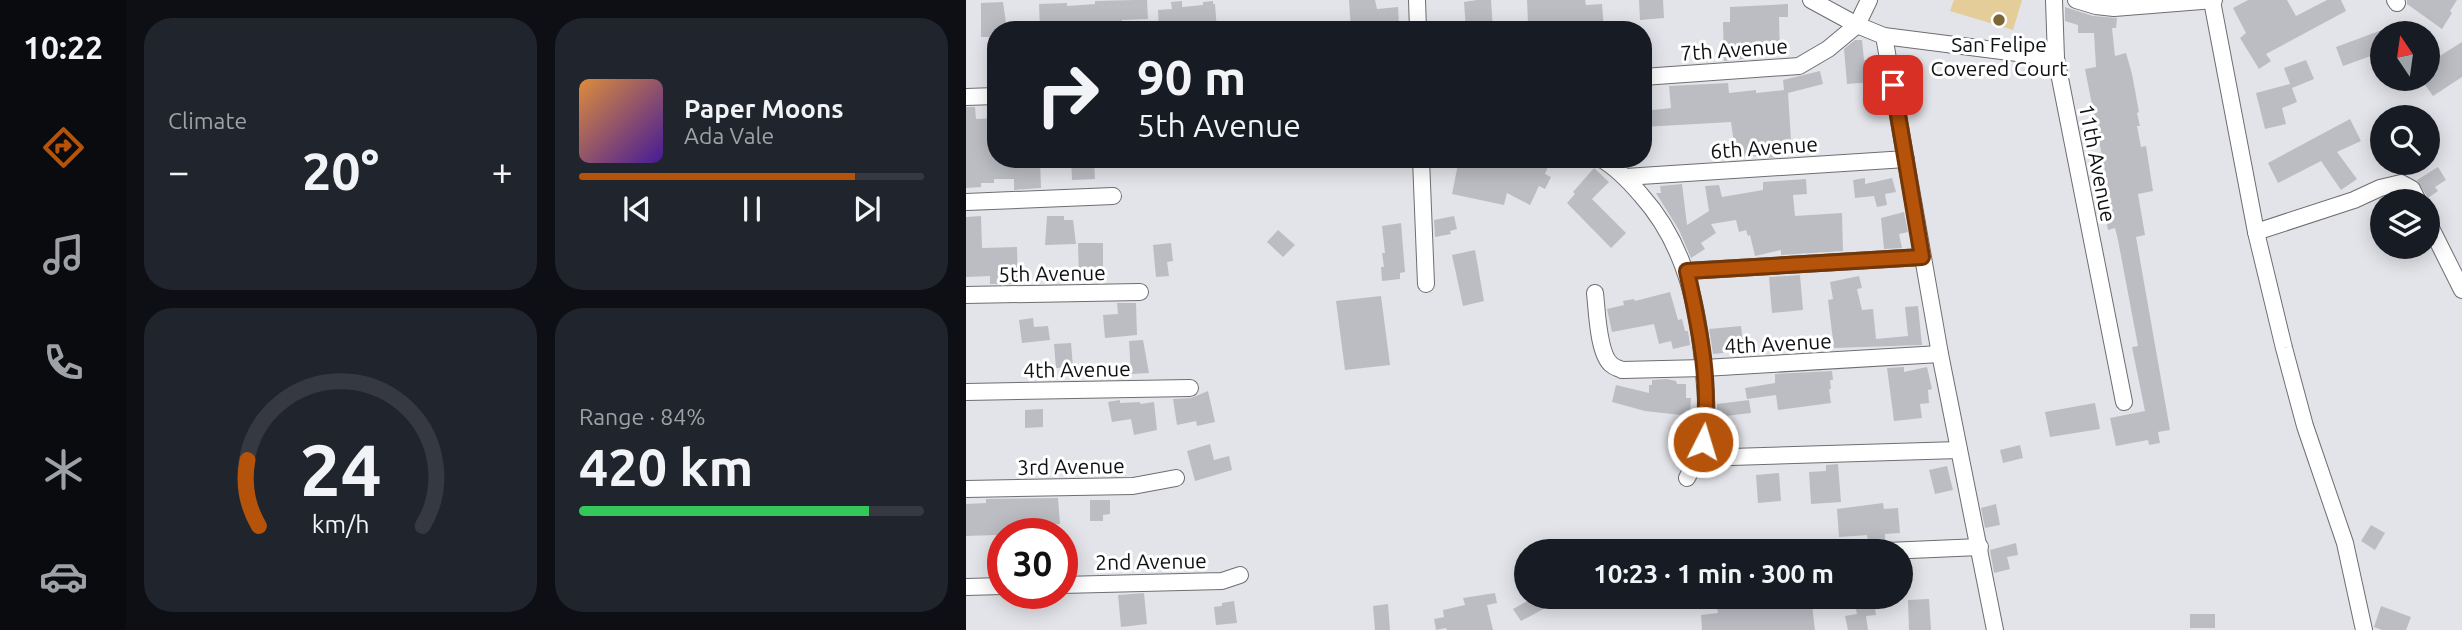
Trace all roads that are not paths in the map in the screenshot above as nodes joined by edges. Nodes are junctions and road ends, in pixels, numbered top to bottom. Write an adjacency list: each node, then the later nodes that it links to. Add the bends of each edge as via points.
1 (1417, 0): 7 (street)
2 (1811, 0): 8 (street)
3 (1869, 0): 8 (street)
4 (2054, 0): 10 (street, 11th Avenue)
5 (2076, 0): 6 (street, via 2096,6)
6 (2212, 1): 23 (street)
7 (1418, 21)
8 (1857, 25): 9 (street); 11 (street, 7th Avenue, via 1799,66)
9 (1884, 36): 10 (street); 14 (street)
10 (2056, 58): 36 (street, 11th Avenue)
11 (1652, 75)
12 (987, 96): 13 (street)
13 (966, 97)
14 (1906, 159): 17 (street, 6th Avenue); 25 (street)
15 (1421, 168): 27 (street)
16 (1613, 168): 17 (street)
17 (1625, 177): 26 (street, via 1658,214)
18 (2378, 189): 19 (street, via 2401,183)
19 (2412, 189)
20 (2370, 193): 23 (street)
21 (1113, 196): 22 (street)
22 (966, 202)
23 (2256, 232): 49 (street, via 2305,426 2341,531)
24 (2440, 246): 28 (street)
25 (1922, 257): 26 (street); 32 (street)
26 (1687, 271): 33 (street)
27 (1426, 284)
28 (2462, 290)
29 (1140, 292): 31 (street, 5th Avenue)
30 (1595, 293): 33 (street, 4th Avenue, via 1601,342 1611,365 1622,370)
31 (966, 295)
32 (1940, 354): 33 (street, 4th Avenue); 37 (street)
33 (1704, 368): 38 (street, via 1706,426)
34 (1190, 388): 35 (street, 4th Avenue)
35 (966, 392)
36 (2124, 402)
37 (1959, 450): 38 (street); 42 (street)
38 (1698, 458): 40 (street)
39 (1176, 478): 41 (street, 3rd Avenue, via 1133,486)
40 (1687, 478)
41 (966, 489)
42 (1980, 547): 43 (street); 48 (street)
43 (1913, 550)
44 (1240, 575): 45 (street, 2nd Avenue, via 1222,581)
45 (1078, 584)
46 (987, 586): 47 (street)
47 (966, 587)
48 (1995, 630)
49 (2364, 630)

